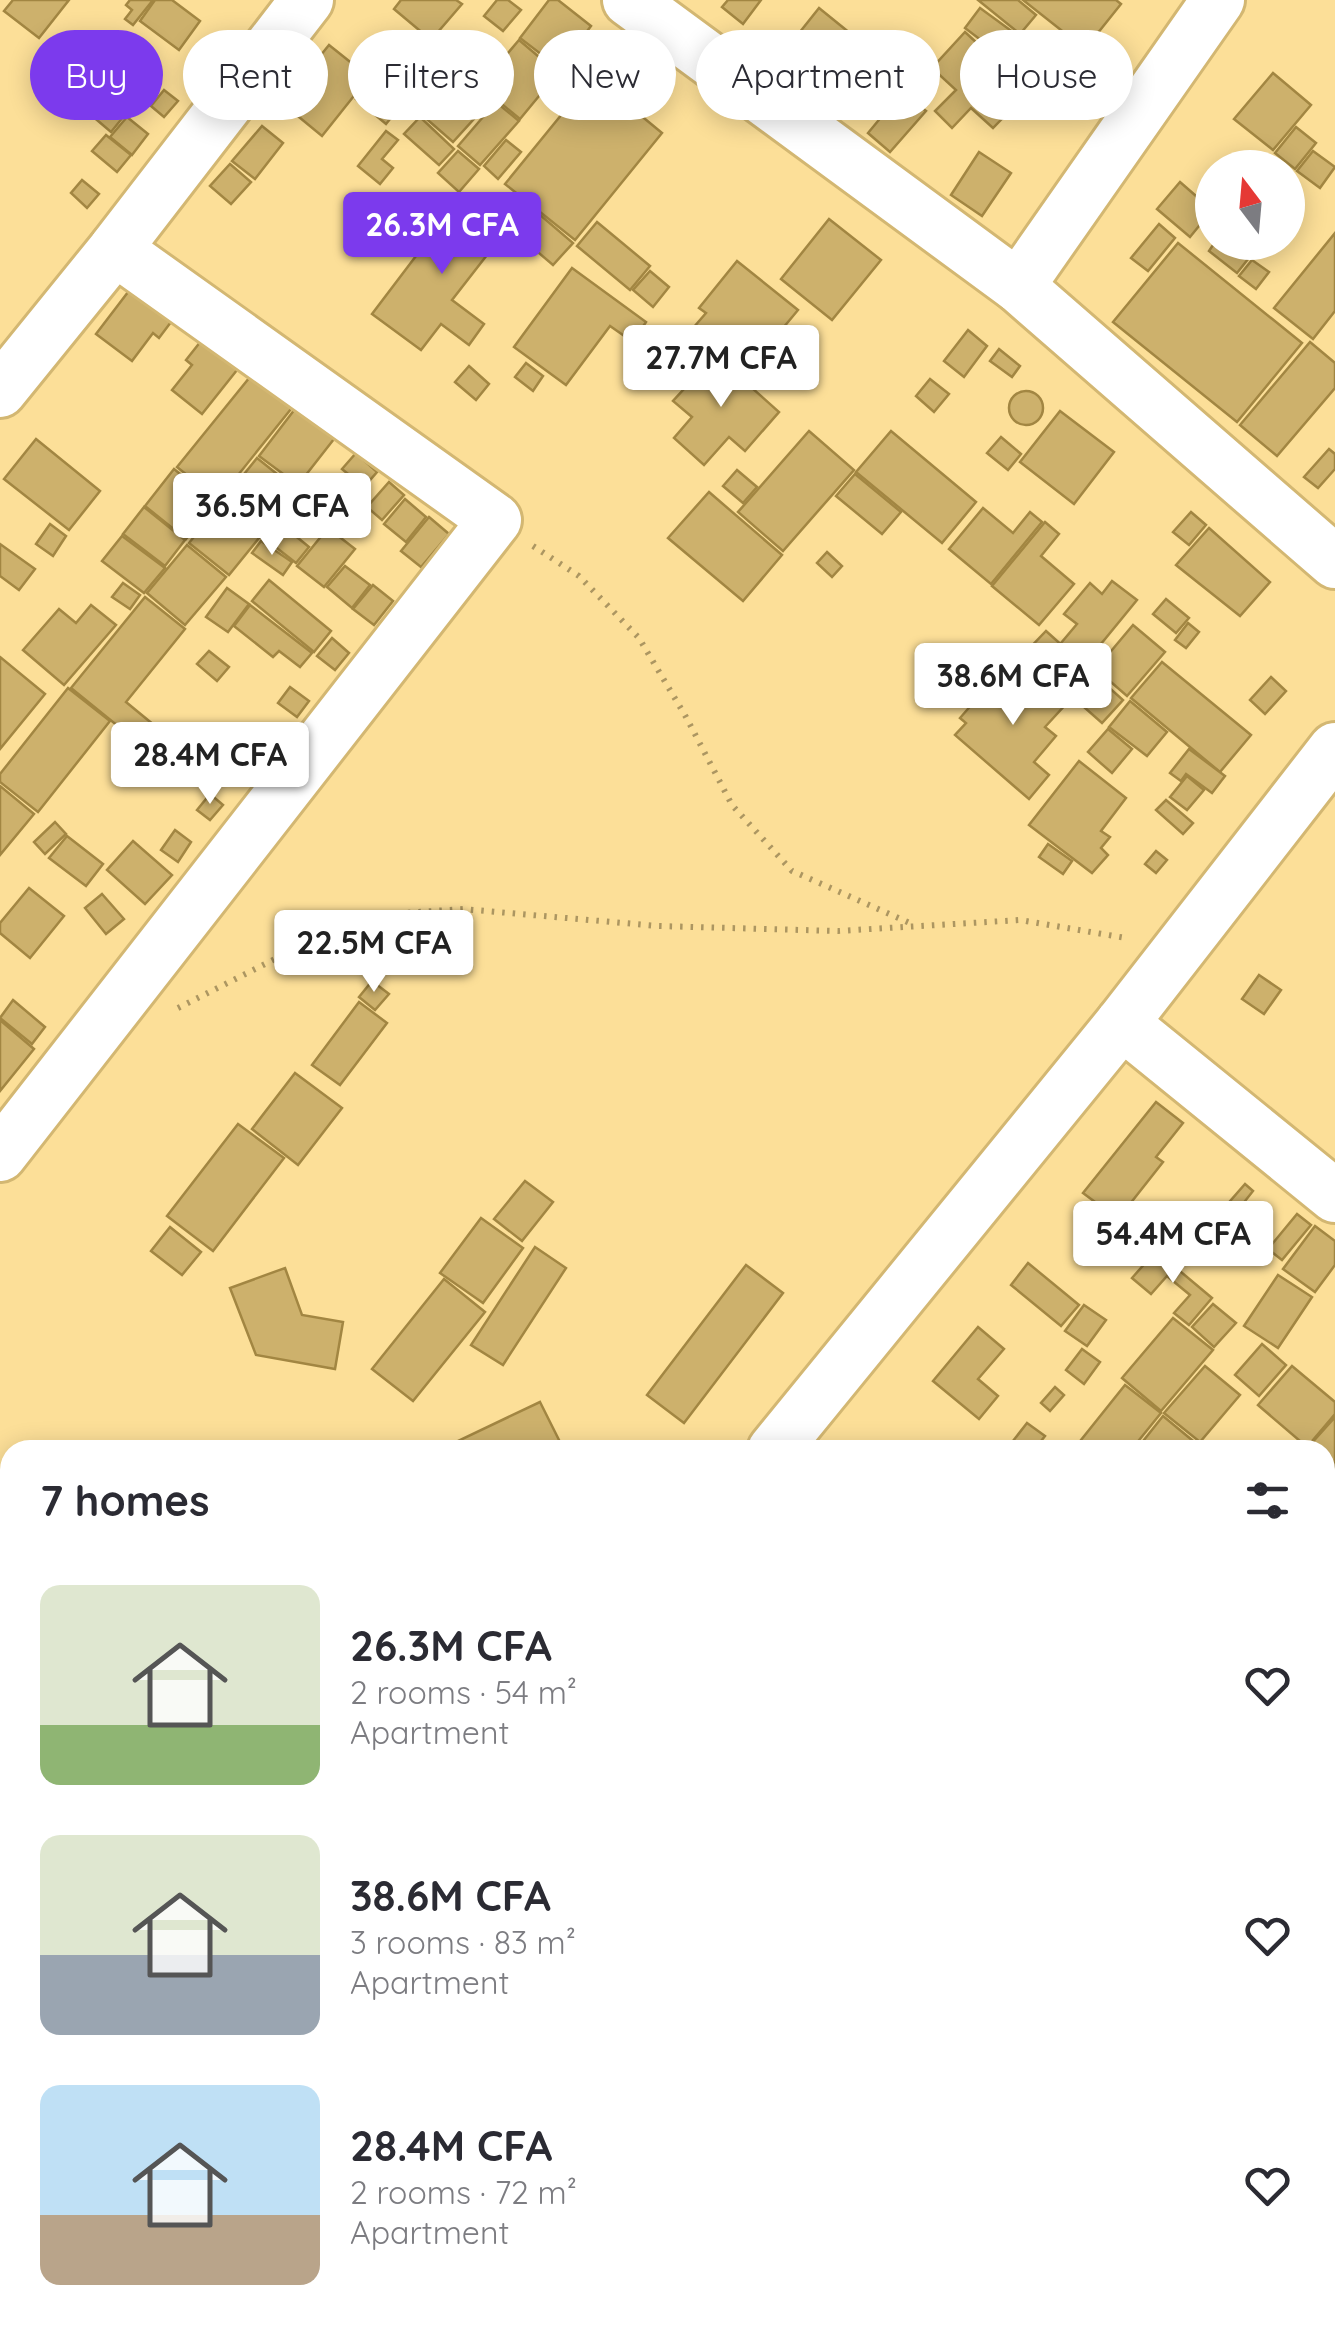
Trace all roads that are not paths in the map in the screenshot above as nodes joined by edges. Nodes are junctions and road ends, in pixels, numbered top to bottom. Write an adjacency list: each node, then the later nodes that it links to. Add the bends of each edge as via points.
1 (307, 0): 4 (street)
2 (630, 0): 5 (street)
3 (1218, 0): 5 (street)
4 (114, 249): 6 (street); 10 (street, via 495,520)
5 (1018, 286): 7 (street)
6 (0, 391)
7 (1335, 562)
8 (1335, 750): 9 (street)
9 (1122, 1023): 11 (street); 12 (street)
10 (0, 1155)
11 (1335, 1196)
12 (782, 1440)

